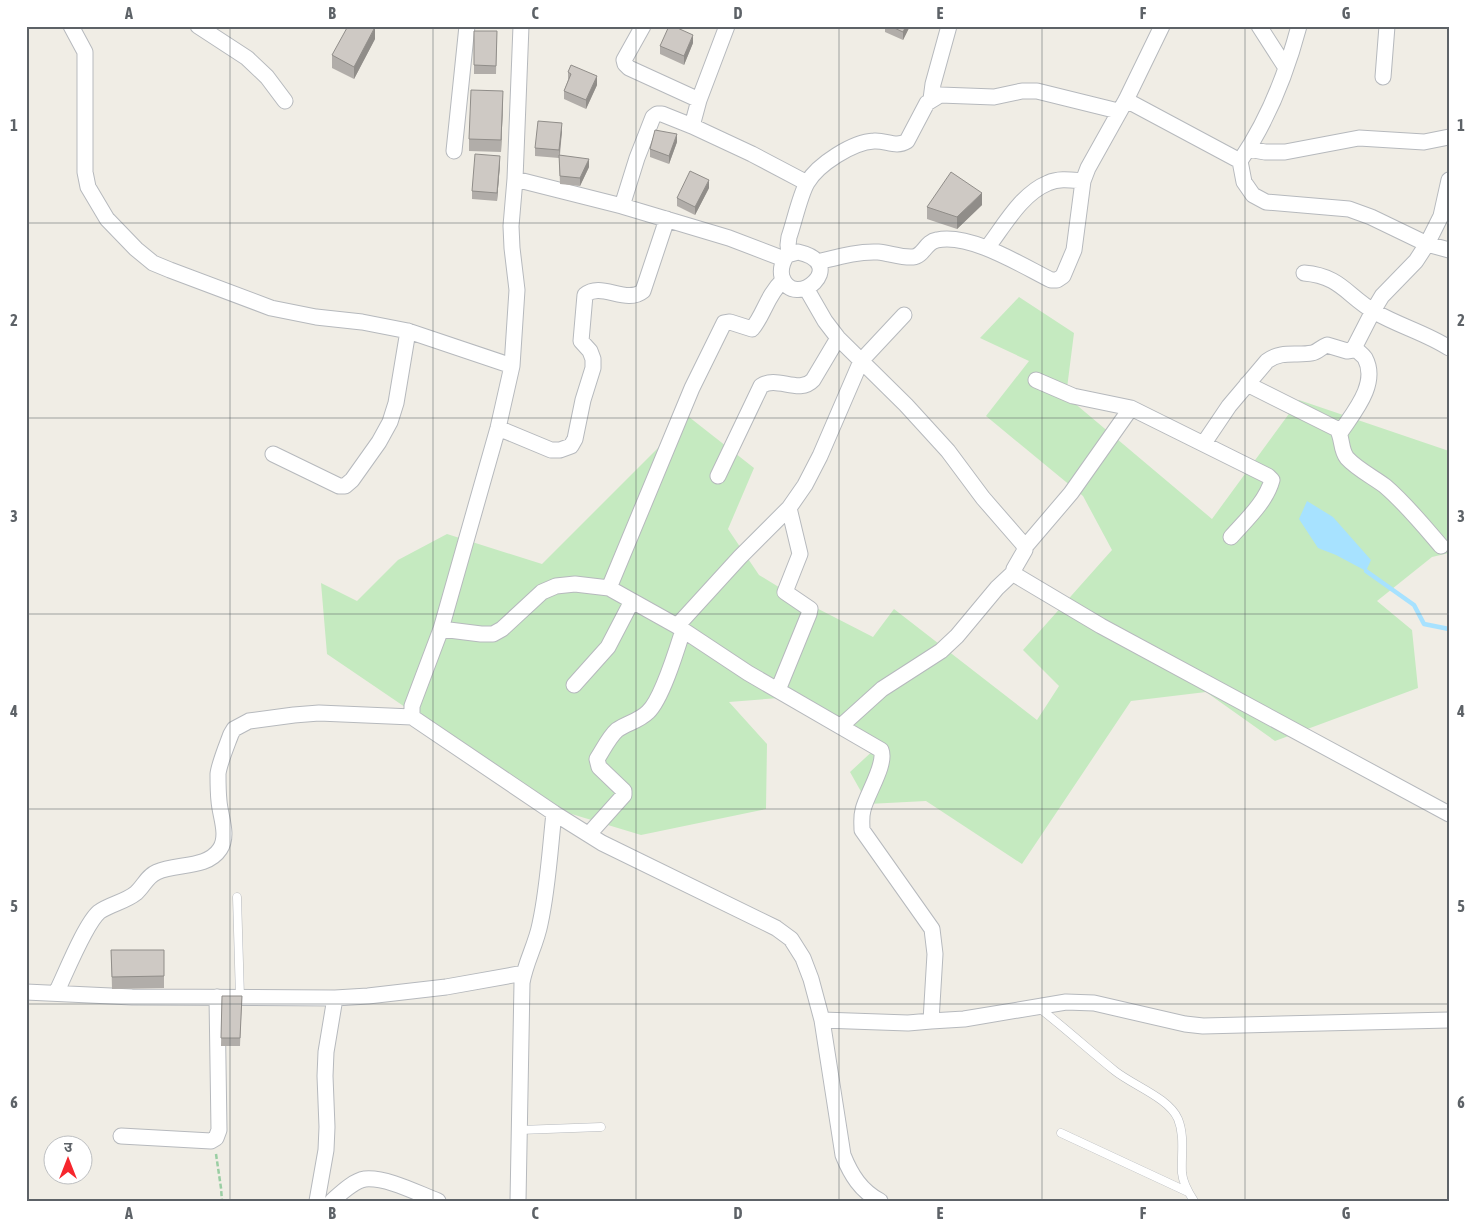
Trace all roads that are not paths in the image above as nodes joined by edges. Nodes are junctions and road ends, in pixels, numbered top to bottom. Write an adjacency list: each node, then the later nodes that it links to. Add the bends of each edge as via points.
1 (71, 26): 38 (street, via 85,52 85,172 88,187 107,219 136,249 170,270 271,308)
2 (198, 26): 16 (street, via 247,58)
3 (467, 26): 20 (street)
4 (520, 26): 22 (street)
5 (643, 26): 15 (street, via 624,60 625,64)
6 (727, 26): 15 (street)
7 (949, 26): 14 (street)
8 (1162, 26): 17 (street)
9 (1259, 26): 12 (street)
10 (1299, 26): 12 (street)
11 (1387, 26): 13 (street)
12 (1286, 68): 21 (street, via 1270,109)
13 (1383, 77)
14 (931, 99): 17 (street, via 949,94 994,96 1022,90); 25 (street, via 903,144 874,141 848,150 832,158)
15 (699, 100): 18 (street)
16 (286, 101)
17 (1122, 105): 21 (street); 24 (street)
18 (692, 126): 25 (street); 26 (street, via 662,114 653,116)
19 (1449, 137): 21 (street, via 1424,142 1359,138 1285,152)
20 (454, 151)
21 (1244, 155): 28 (street, via 1244,182 1253,195 1266,202 1349,209)
22 (515, 179): 26 (street); 43 (street, via 512,233 517,290)
23 (1449, 180): 28 (street, via 1441,216)
24 (1083, 181): 29 (street, via 1049,182 1035,190); 29 (street, via 1074,250 1063,276 1051,280)
25 (807, 183): 31 (street, via 789,237)
26 (622, 206): 27 (street)
27 (667, 219): 31 (street); 47 (street, via 642,291 631,296 590,291 585,296 581,341 590,351 593,368 571,446 551,450)
28 (1427, 244): 30 (street); 36 (street)
29 (988, 248): 32 (street, via 958,239 944,239 930,242 921,253 912,257 860,252)
30 (1449, 250)
31 (787, 256): 32 (street, via 798,252 808,254); 34 (street, via 781,274)
32 (818, 262): 35 (street, via 817,279)
33 (1304, 273): 36 (street, via 1319,274 1342,285)
34 (783, 280): 35 (street, via 792,288); 57 (street, via 768,298 752,329 724,323 692,388)
35 (806, 288): 39 (street)
36 (1373, 311): 40 (street); 41 (street)
37 (904, 315): 42 (street)
38 (408, 331): 43 (street); 50 (street, via 390,422 352,480 345,486 339,486)
39 (838, 338): 42 (street); 51 (street, via 808,385 772,382 761,386)
40 (1354, 347): 45 (street, via 1347,351 1327,345 1314,352 1274,356); 48 (street, via 1367,363 1368,385)
41 (1449, 348)
42 (861, 361): 52 (street, via 820,456); 55 (street, via 948,451)
43 (512, 366): 47 (street)
44 (1036, 380): 46 (street, via 1073,396)
45 (1247, 384): 48 (street, via 1337,429); 49 (street)
46 (1131, 408): 49 (street); 55 (street, via 1071,493)
47 (498, 428): 60 (street)
48 (1340, 434): 54 (street, via 1341,446 1348,459 1401,501)
49 (1204, 443): 53 (street, via 1272,480 1254,510)
50 (273, 454)
51 (718, 476)
52 (789, 508): 59 (street, via 740,557); 62 (street, via 800,554 785,592 810,609)
53 (1231, 537)
54 (1440, 546)
55 (1024, 548): 56 (street)
56 (1013, 573): 64 (street, via 941,651 882,689); 66 (street, via 1101,626)
57 (609, 588): 58 (street); 60 (street, via 575,584 556,586 542,592 493,634)
58 (632, 601): 59 (street); 61 (street, via 608,647)
59 (680, 628): 62 (street); 67 (street, via 666,679 649,711 616,731 597,759 599,767 623,788 624,795)
60 (441, 629): 63 (street, via 412,706)
61 (574, 684)
62 (778, 690): 64 (street)
63 (412, 717): 65 (street); 71 (street, via 294,715 249,721 234,729 218,772 224,833 221,848 194,864 157,871 129,898 96,915)
64 (840, 726): 78 (street, via 883,753 863,808 862,830 932,929 935,954)
65 (554, 812): 67 (street); 69 (street, via 542,917)
66 (1449, 814)
67 (589, 834): 76 (street, via 764,922 791,939 803,958)
68 (237, 897): 73 (lane)
69 (524, 973): 74 (street, via 446,988); 80 (street)
70 (26, 992): 71 (street)
71 (56, 993): 72 (street)
72 (218, 997): 73 (street); 82 (street, via 219,1130 216,1138 211,1141)
73 (240, 997): 74 (street)
74 (335, 998): 85 (street, via 325,1060 326,1150)
75 (1038, 1007): 77 (street, via 1066,1002 1094,1004 1203,1026); 78 (street); 83 (lane, via 1115,1071 1172,1108 1179,1121 1183,1146 1182,1173)
76 (822, 1020): 78 (street); 88 (street, via 843,1155 850,1173 862,1188)
77 (1449, 1020)
78 (931, 1021)
79 (601, 1127): 80 (lane)
80 (520, 1130): 84 (street)
81 (1061, 1133): 83 (lane)
82 (121, 1136)
83 (1188, 1192): 89 (lane)
84 (516, 1199)
85 (317, 1201)
86 (332, 1201): 87 (street, via 352,1184 364,1179 381,1181)
87 (438, 1201)
88 (880, 1201)
89 (1194, 1201)

